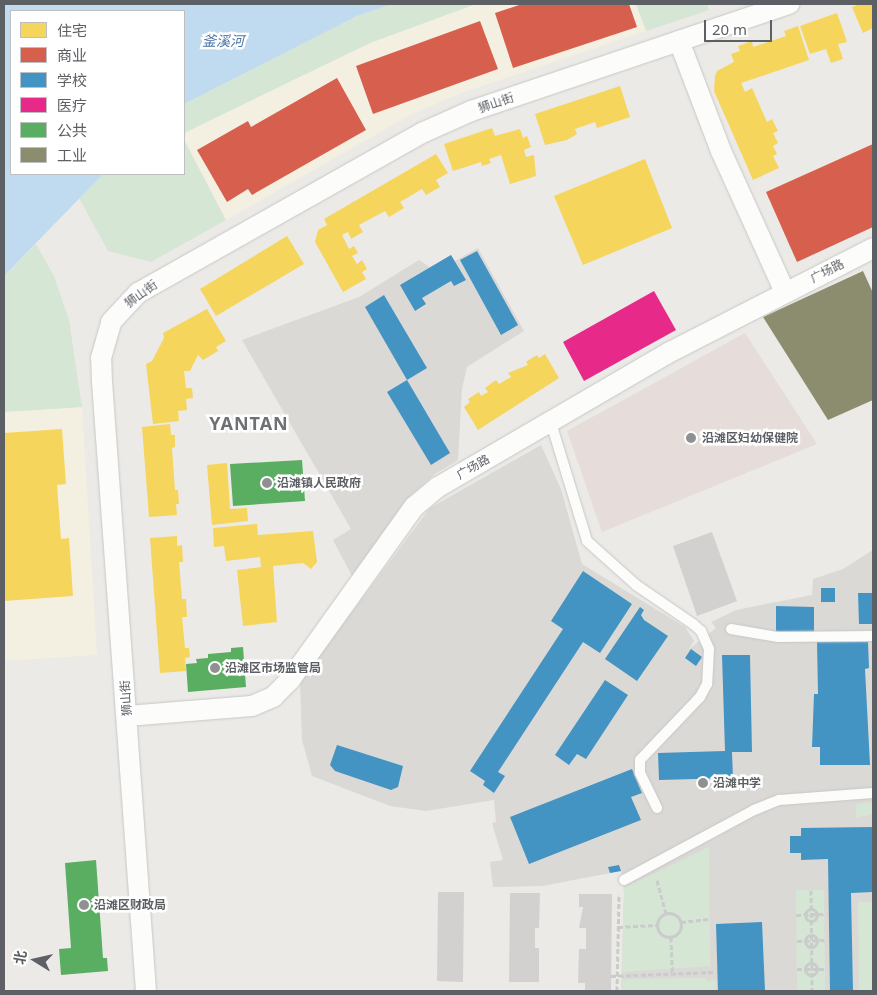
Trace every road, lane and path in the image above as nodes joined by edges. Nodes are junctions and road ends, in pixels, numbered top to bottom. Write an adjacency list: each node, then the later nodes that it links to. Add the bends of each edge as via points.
1 (789, 4): 2 (street, 狮山街)
2 (679, 41): 4 (street, via 721,151); 8 (street, 狮山街, via 471,111 424,132 138,293 123,306 111,322 101,358)
3 (873, 248): 4 (street, 广场路)
4 (785, 292): 5 (street, 广场路, via 670,352)
5 (551, 423): 8 (street, 广场路, via 438,487 414,507 290,680 273,697 252,706); 10 (lane, via 588,541 636,585 701,631 709,649 707,684 700,697 640,760 640,772)
6 (731, 629): 7 (lane, via 778,637)
7 (873, 636)
8 (127, 716): 46 (street, 狮山街)
9 (873, 793): 11 (lane, via 779,800 754,810)
10 (657, 808)
11 (654, 865): 12 (lane); 16 (path)
12 (624, 880)
13 (811, 890): 15 (path)
14 (619, 895): 26 (path)
15 (811, 909): 19 (path); 20 (path); 21 (path)
16 (666, 914): 24 (path, via 678,916); 25 (path)
17 (824, 914): 21 (path)
18 (796, 915): 19 (path)
19 (805, 915): 20 (path); 23 (path)
20 (811, 915): 21 (path); 23 (path)
21 (817, 915): 23 (path)
22 (710, 919): 24 (path)
23 (811, 921): 27 (path)
24 (681, 922): 28 (path, via 678,934)
25 (658, 925): 26 (path); 28 (path, via 661,934)
26 (618, 927): 43 (path)
27 (811, 935): 29 (path); 32 (path); 33 (path)
28 (671, 937): 42 (path)
29 (817, 940): 30 (path); 33 (path); 34 (path)
30 (825, 940)
31 (797, 941): 32 (path)
32 (805, 941): 33 (path); 34 (path)
33 (811, 941): 34 (path)
34 (811, 947): 35 (path)
35 (811, 963): 38 (path); 39 (path); 40 (path)
36 (825, 968): 40 (path)
37 (797, 969): 38 (path)
38 (805, 969): 39 (path); 44 (path)
39 (811, 969): 40 (path); 44 (path)
40 (817, 969): 44 (path)
41 (715, 972): 42 (path)
42 (672, 974): 43 (path)
43 (617, 975): 45 (path); 47 (path)
44 (812, 975): 48 (path)
45 (611, 976)
46 (146, 991)
47 (617, 991)
48 (812, 991)

